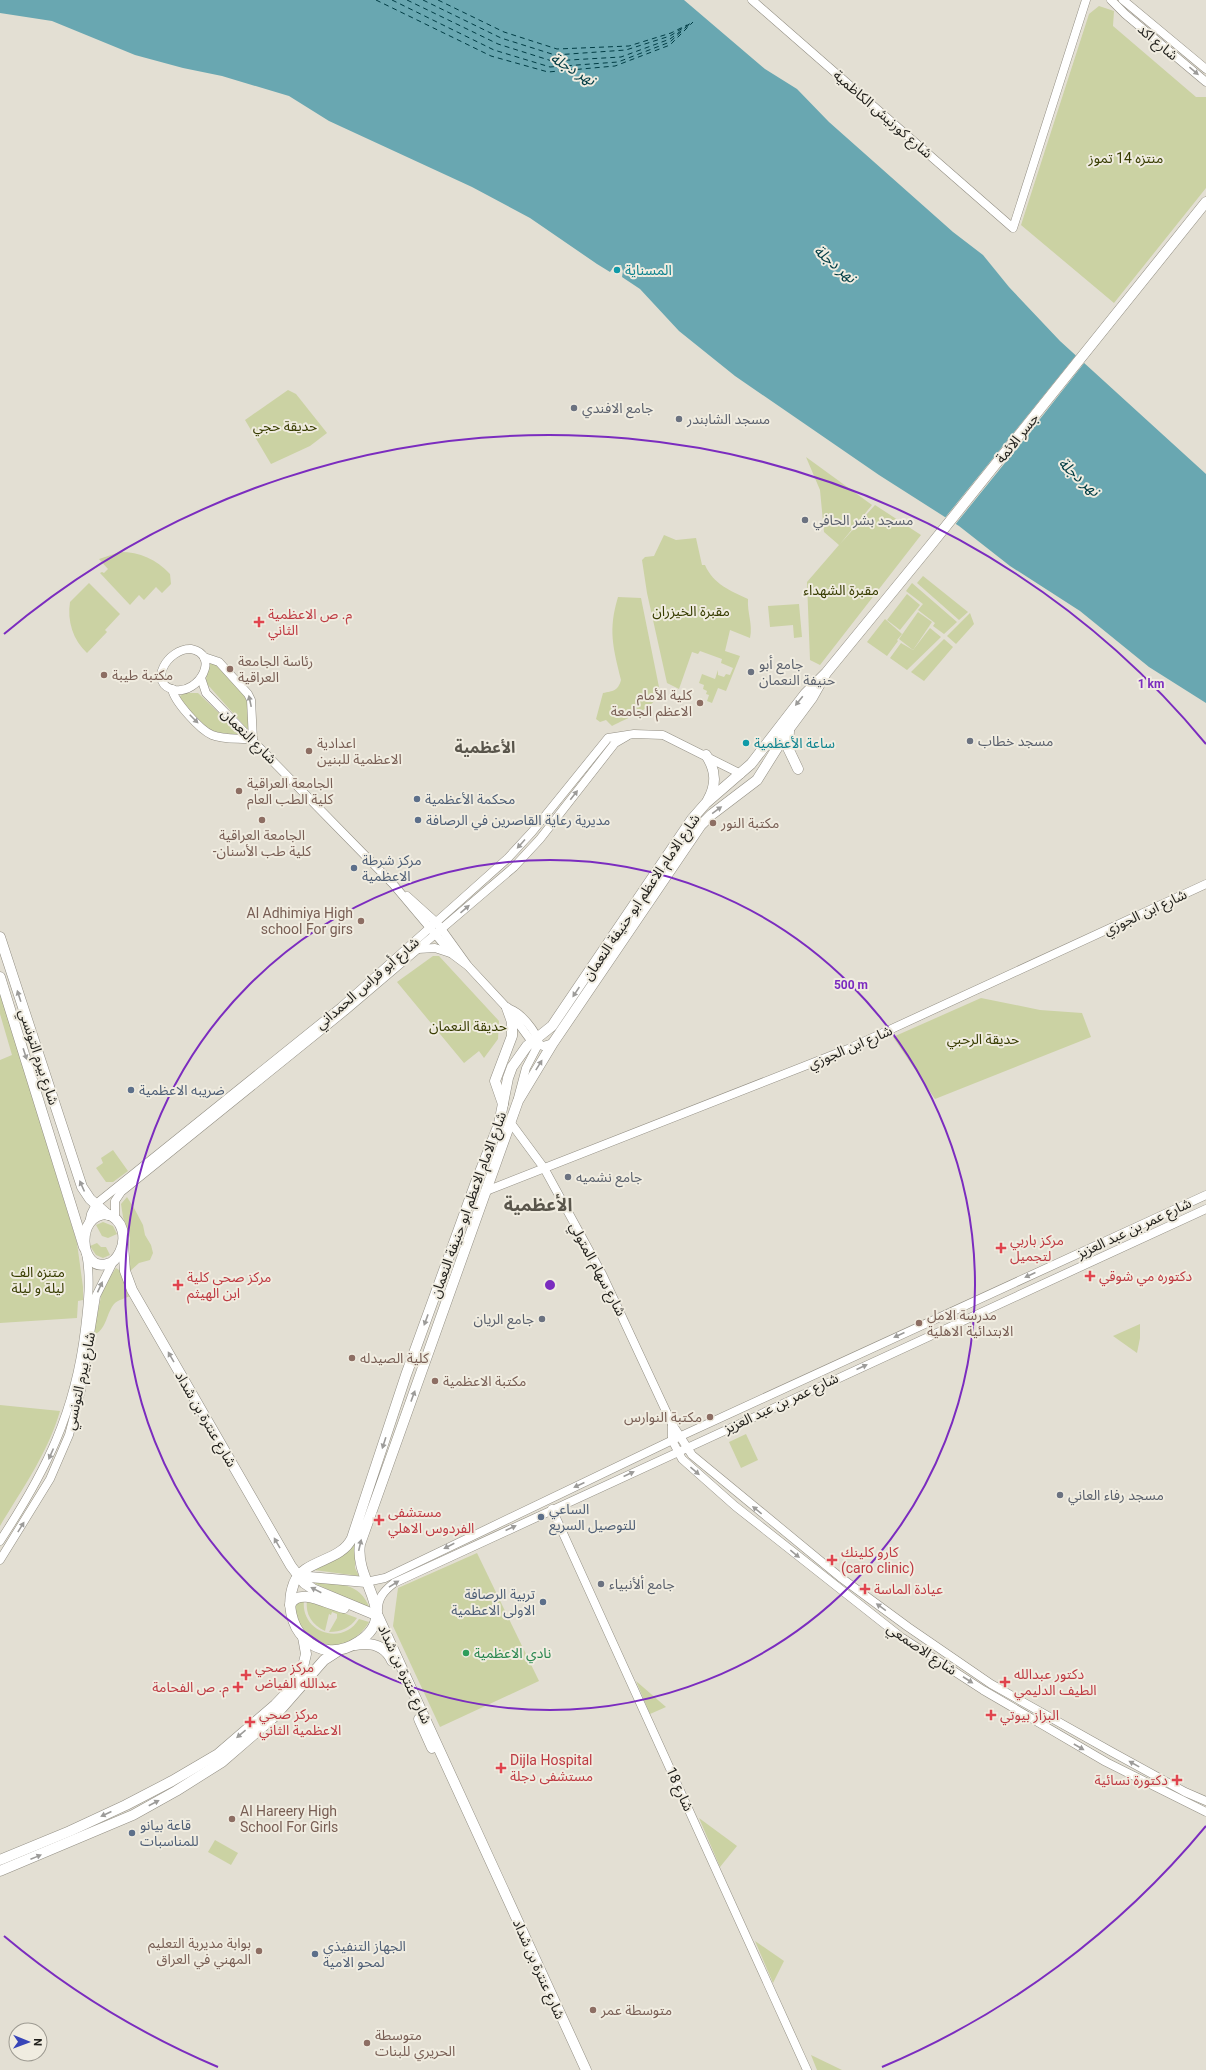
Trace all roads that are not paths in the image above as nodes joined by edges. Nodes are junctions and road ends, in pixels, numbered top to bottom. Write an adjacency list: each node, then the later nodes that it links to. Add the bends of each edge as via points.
1 (752, 0): 4 (street, شارع كورنيش الكاظمية, via 1013,228)
2 (1111, 0): 6 (street, شارع اكد, one-way to 6)
3 (1123, 0): 5 (street, شارع اكد)
4 (1087, 1)
5 (1206, 69)
6 (1206, 82)
7 (1206, 202): 9 (main road, جسر الائمة)
8 (204, 657): 10 (street, via 206,668); 12 (street, via 199,651 188,648 170,656 164,665 162,676 164,683); 16 (street, one-way to 8, via 251,700 248,694 219,662)
9 (826, 673): 14 (main road, شارع الامام الاعظم ابو حنيفة النعمان, via 812,698); 18 (main road, شارع الامام الاعظم ابو حنيفة النعمان, one-way to 18, via 805,694)
10 (201, 678): 11 (street); 13 (street, شارع النعمان)
11 (190, 687): 12 (street, via 182,690); 13 (street, شارع النعمان)
12 (172, 689): 16 (street, one-way to 16, via 179,705 209,733)
13 (206, 693): 16 (street, شارع النعمان)
14 (789, 729): 19 (main road, via 788,748); 20 (main road, شارع الامام الاعظم ابو حنيفة النعمان)
15 (634, 734): 17 (street, شارع أبو فراس الحمداني, via 663,735); 24 (street, شارع أبو فراس الحمداني, via 608,738); 25 (street, شارع أبو فراس الحمداني, one-way to 15, via 615,743)
16 (253, 740): 27 (street, شارع النعمان)
17 (706, 755): 21 (street, شارع أبو فراس الحمداني); 23 (main road, via 715,775 714,786)
18 (751, 764): 20 (main road); 21 (main road, شارع الامام الاعظم ابو حنيفة النعمان)
19 (798, 768)
20 (763, 773): 22 (main road, شارع الامام الاعظم ابو حنيفة النعمان)
21 (741, 774): 22 (main road); 23 (main road, شارع الامام الاعظم ابو حنيفة النعمان)
22 (751, 785): 35 (main road, شارع الامام الاعظم ابو حنيفة النعمان, one-way to 22, via 701,825)
23 (706, 803): 34 (main road, شارع الامام الاعظم ابو حنيفة النعمان, one-way to 34, via 692,819 552,1026)
24 (532, 832): 25 (street); 27 (street, شارع أبو فراس الحمداني, one-way to 27)
25 (540, 839): 27 (street, شارع أبو فراس الحمداني, one-way to 25, via 514,867)
26 (1206, 884): 39 (street, شارع ابن الجوزي, via 848,1049)
27 (436, 929): 29 (street, شارع أبو فراس الحمداني); 30 (street, شارع النعمان); 31 (street, شارع النعمان); 42 (street, شارع أبو فراس الحمداني)
28 (0, 937): 42 (main road, شارع بيرم التونسي, one-way to 28, via 86,1194 78,1178)
29 (417, 949): 30 (street, via 435,948); 44 (street, شارع أبو فراس الحمداني, via 275,1069 121,1192)
30 (452, 954): 31 (street, شارع النعمان)
31 (468, 966): 33 (street, شارع النعمان)
32 (0, 977): 47 (main road, شارع بيرم التونسي, one-way to 47)
33 (507, 1008): 34 (street, شارع النعمان, via 519,1015); 37 (main road, via 512,1022 512,1036 495,1081)
34 (536, 1042): 35 (street, via 546,1046); 36 (street); 37 (main road, شارع الامام الاعظم ابو حنيفة النعمان, via 518,1058 512,1068)
35 (553, 1043): 36 (main road, شارع الامام الاعظم ابو حنيفة النعمان, one-way to 35)
36 (518, 1101): 38 (main road, شارع الامام الاعظم ابو حنيفة النعمان)
37 (504, 1106): 57 (main road, شارع الامام الاعظم ابو حنيفة النعمان, one-way to 57, via 406,1375 350,1544)
38 (510, 1122): 39 (street, شارع سهام المتولي); 40 (main road, شارع الامام الاعظم ابو حنيفة النعمان)
39 (544, 1168): 40 (street, شارع ابن الجوزي); 49 (street, شارع سهام المتولي, via 618,1304)
40 (486, 1191): 58 (main road, شارع الامام الاعظم ابو حنيفة النعمان, one-way to 40, via 359,1556 360,1544)
41 (1206, 1195): 50 (street, شارع عمر بن عبد العزيز, one-way to 50)
42 (96, 1204): 44 (main road, شارع بيرم التونسي); 45 (street)
43 (1206, 1209): 52 (street, شارع عمر بن عبد العزيز, one-way to 43)
44 (111, 1216): 45 (main road, via 98,1216); 46 (main road, via 122,1230)
45 (89, 1223): 47 (main road, via 85,1234)
46 (123, 1245): 48 (main road); 57 (main road, شارع عنترة بن شداد, one-way to 46, via 132,1290 126,1271)
47 (85, 1249): 48 (main road, via 90,1260 98,1264); 55 (street, شارع بيرم التونسي, one-way to 55, via 89,1286 87,1311 77,1377 68,1409 44,1469)
48 (114, 1260): 56 (street, شارع بيرم التونسي, one-way to 48, via 50,1478 69,1435 81,1390 96,1296)
49 (672, 1424): 50 (street, شارع سهام المتولي); 51 (street, شارع سهام المتولي)
50 (681, 1436): 51 (street, شارع عمر بن عبد العزيز); 52 (street, شارع الاصمعي)
51 (672, 1440): 53 (street, شارع الاصمعي); 58 (street, شارع عمر بن عبد العزيز, one-way to 58, via 385,1578)
52 (686, 1447): 53 (street, شارع عمر بن عبد العزيز); 64 (street, شارع الاصمعي, one-way to 52, via 1185,1792 991,1684 914,1632 745,1501)
53 (678, 1451): 54 (street, شارع عمر بن عبد العزيز, one-way to 53); 65 (street, شارع الاصمعي, one-way to 65, via 682,1459 735,1506 901,1637 983,1690 1106,1762)
54 (552, 1509): 61 (street, شارع عمر بن عبد العزيز, one-way to 54, via 379,1599 386,1588 394,1583); 70 (street, شارع 18)
55 (0, 1541)
56 (0, 1560)
57 (298, 1576): 58 (main road); 59 (main road); 60 (main road, شارع عنترة بن شداد, one-way to 57, via 313,1589)
58 (366, 1582): 61 (main road, شارع الامام الاعظم ابو حنيفة النعمان)
59 (290, 1605): 60 (main road, via 293,1600 305,1596 327,1604); 62 (main road, via 293,1622)
60 (359, 1610): 61 (main road, شارع عنترة بن شداد)
61 (378, 1616): 63 (main road, via 372,1630 366,1636); 69 (main road, شارع عنترة بن شداد)
62 (303, 1637): 63 (main road, via 322,1649); 66 (main road, one-way to 66, via 306,1654 296,1682 275,1705 218,1754 126,1805)
63 (345, 1648): 67 (main road, one-way to 63, via 133,1815 222,1762 274,1717 324,1660); 68 (main road, شارع عنترة بن شداد, via 364,1644 375,1645 385,1649 389,1655)
64 (1206, 1801)
65 (1206, 1812)
66 (0, 1860)
67 (0, 1871)
68 (578, 2070)
69 (586, 2070)
70 (807, 2070)

